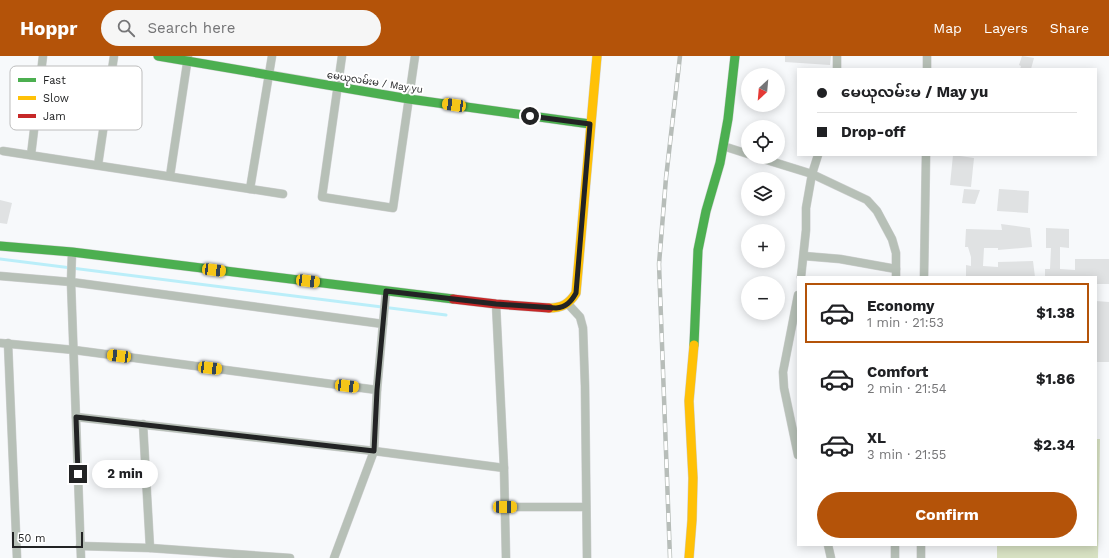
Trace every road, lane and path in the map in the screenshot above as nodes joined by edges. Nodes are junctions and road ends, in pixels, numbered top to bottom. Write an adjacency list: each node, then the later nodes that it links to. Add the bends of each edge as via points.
1 (43, 56): 12 (street)
2 (114, 56): 13 (street)
3 (158, 56): 11 (street, မေယုလမ်းမ / May yu)
4 (272, 56): 16 (street)
5 (342, 56): 17 (street)
6 (415, 56): 18 (street)
7 (597, 56): 19 (street)
8 (735, 56): 22 (street)
9 (837, 56): 14 (street)
10 (927, 56): 15 (street)
11 (188, 59): 16 (street, မေယုလမ်းမ / May yu); 31 (street)
12 (42, 66)
13 (113, 66)
14 (837, 68)
15 (927, 68)
16 (269, 75): 17 (street, မေယုလမ်းမ / May yu); 32 (street)
17 (338, 88): 18 (street, မေယုလမ်းမ / May yu); 18 (street, via 322,197 338,200 393,208)
18 (409, 99): 19 (street, မေယုလမ်းမ / May yu)
19 (590, 124): 45 (street, via 576,293)
20 (33, 130): 25 (street)
21 (103, 130): 29 (street)
22 (723, 146): 24 (street); 68 (street, via 698,250 689,401 693,478)
23 (3, 151): 25 (street)
24 (741, 152)
25 (30, 155): 29 (street)
26 (818, 156): 30 (street)
27 (926, 156): 40 (street)
28 (780, 164): 30 (street)
29 (98, 165): 31 (street)
30 (812, 174): 36 (street, via 806,208); 37 (street, via 867,200 877,211 892,239 896,253)
31 (170, 176): 32 (street)
32 (250, 189): 33 (street)
33 (283, 194)
34 (0, 246): 35 (street)
35 (72, 256): 41 (street); 42 (street)
36 (804, 256): 37 (street, via 840,259); 39 (street)
37 (896, 273)
38 (0, 276): 41 (street)
39 (801, 276)
40 (924, 276)
41 (72, 279): 46 (street); 48 (street)
42 (386, 293): 44 (street); 46 (street)
43 (797, 300): 52 (street, via 783,372)
44 (496, 304): 45 (street, via 556,308); 54 (street)
45 (568, 304): 56 (street, via 580,317 583,328)
46 (383, 324): 49 (street)
47 (4, 343): 48 (street); 62 (street)
48 (74, 350): 49 (street); 50 (street)
49 (377, 390): 53 (street)
50 (76, 417): 51 (street); 57 (street)
51 (143, 424): 53 (street); 61 (street)
52 (797, 450)
53 (374, 451): 54 (street); 65 (street)
54 (504, 468): 55 (street)
55 (505, 507): 56 (street); 66 (street)
56 (586, 507): 67 (street)
57 (80, 546): 61 (street); 63 (street)
58 (828, 546): 69 (street)
59 (895, 546): 70 (street)
60 (921, 546): 71 (street)
61 (150, 548): 64 (street)
62 (17, 558)
63 (81, 558)
64 (290, 558)
65 (334, 558)
66 (506, 558)
67 (587, 558)
68 (689, 558)
69 (831, 558)
70 (895, 558)
71 (921, 558)

